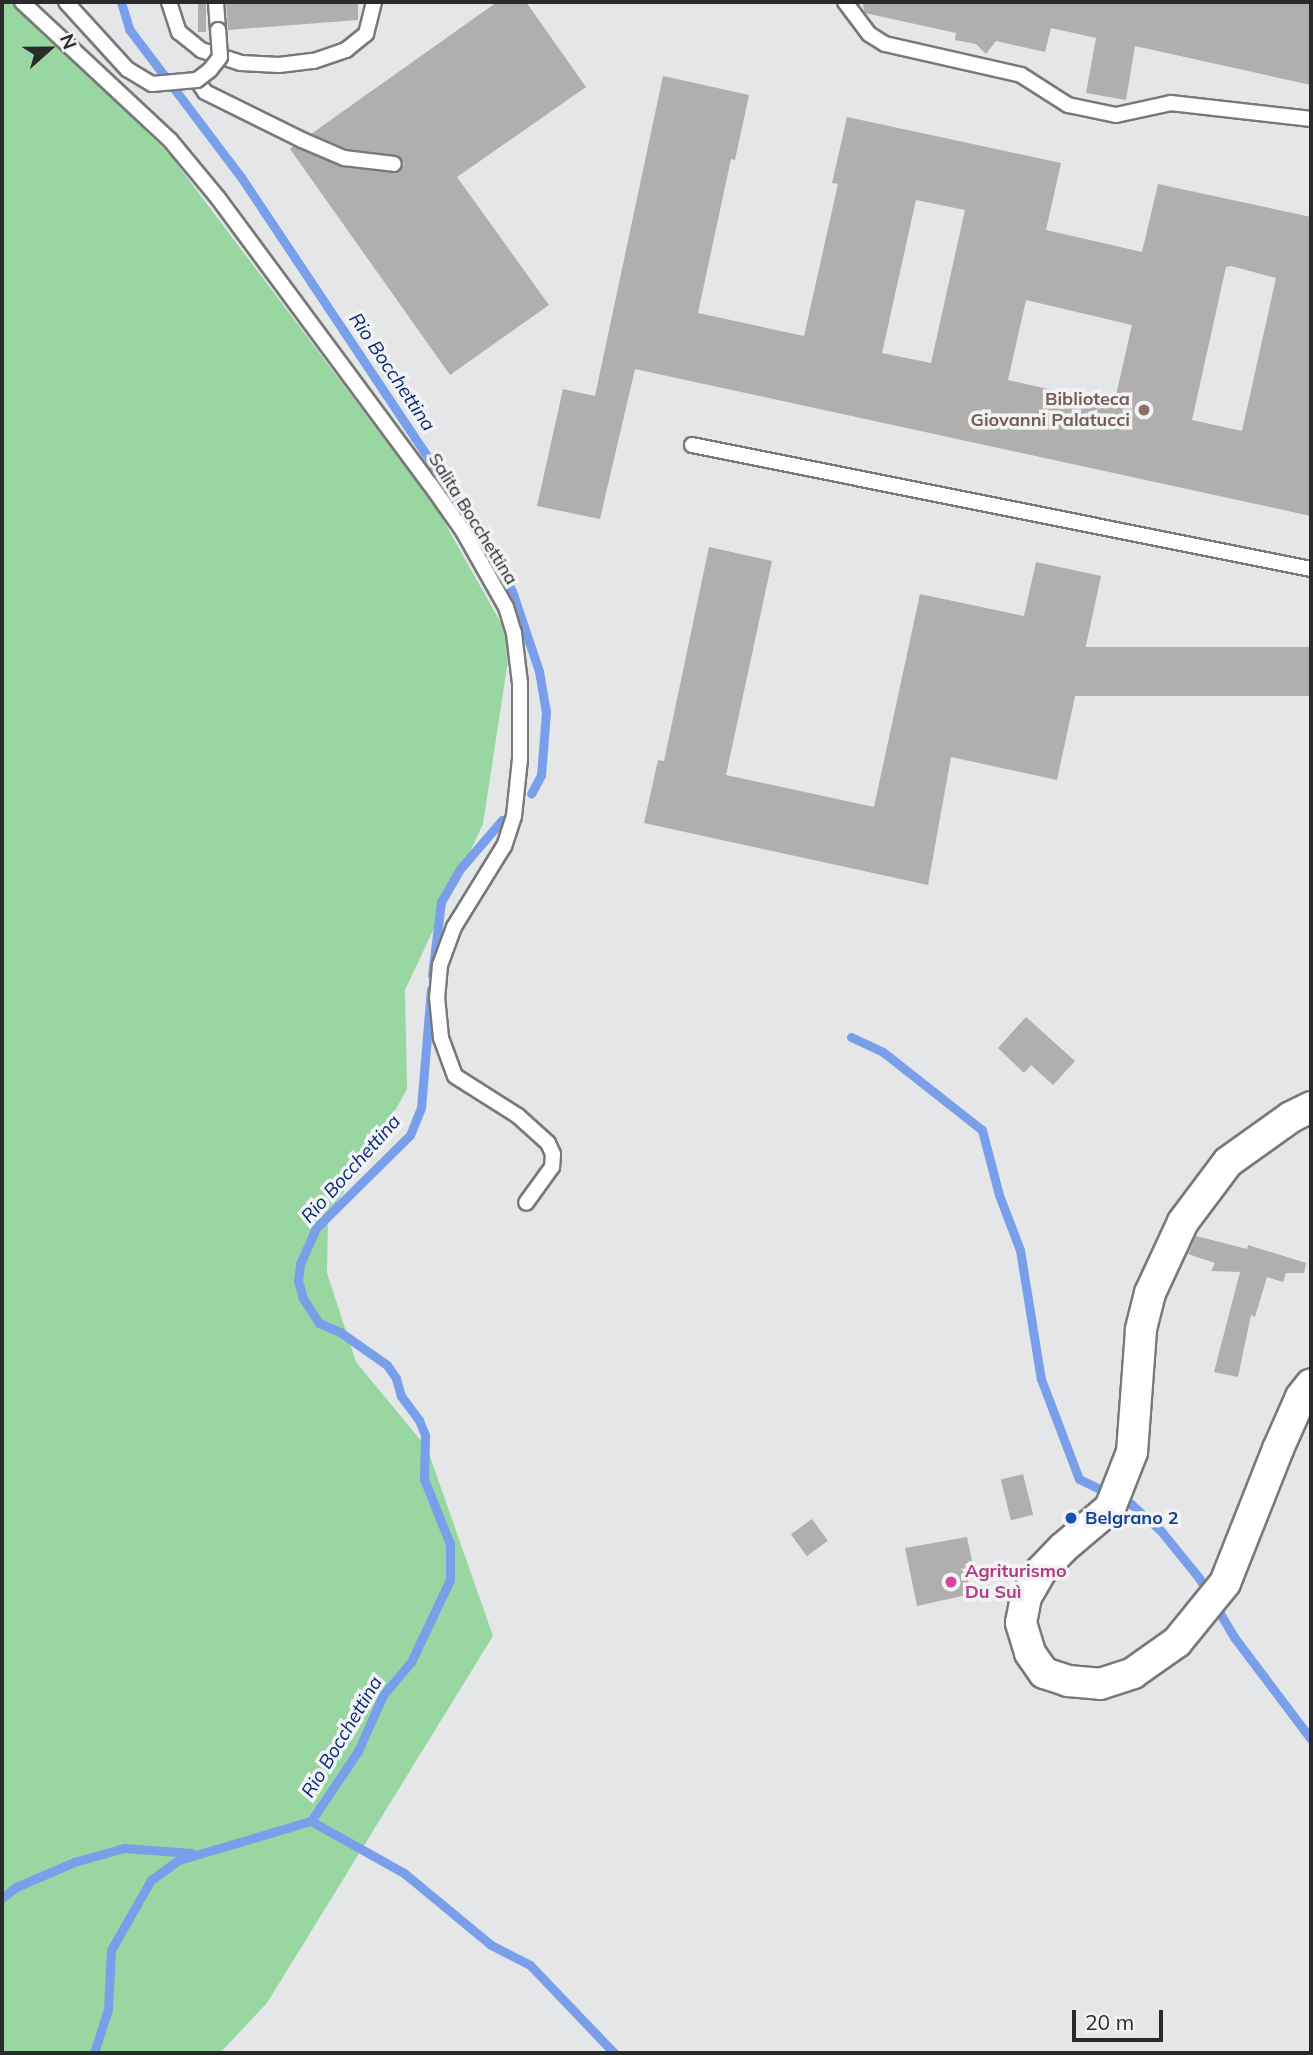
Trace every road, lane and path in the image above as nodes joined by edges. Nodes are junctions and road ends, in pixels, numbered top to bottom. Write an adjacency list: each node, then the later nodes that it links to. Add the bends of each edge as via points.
1 (22, 2): 13 (lane, Salita Bocchettina, via 170,140 218,198 430,484 506,607 520,683 514,816 504,846 454,927 440,965 437,997 441,1038 455,1076 518,1116 548,1143 553,1154 552,1167)
2 (66, 2): 7 (lane, bridge, via 137,76 152,84)
3 (169, 2): 5 (lane, via 180,32 201,50 241,63 279,65 314,61 346,50 366,34)
4 (216, 2): 7 (lane, bridge, via 220,57)
5 (374, 2)
6 (845, 2): 8 (lane, via 869,34 885,44 1021,75 1068,105 1116,115 1171,103)
7 (197, 80): 9 (lane, via 205,92 344,158)
8 (1311, 119)
9 (394, 164)
10 (692, 445): 11 (lane)
11 (1311, 569)
12 (1311, 1107): 14 (street, via 1228,1162 1183,1222 1150,1293 1141,1330 1132,1452 1110,1508 1063,1548 1026,1597 1021,1623 1030,1653 1044,1673 1100,1684 1133,1673 1177,1642 1225,1584 1278,1449)
13 (526, 1203)
14 (1311, 1384)

